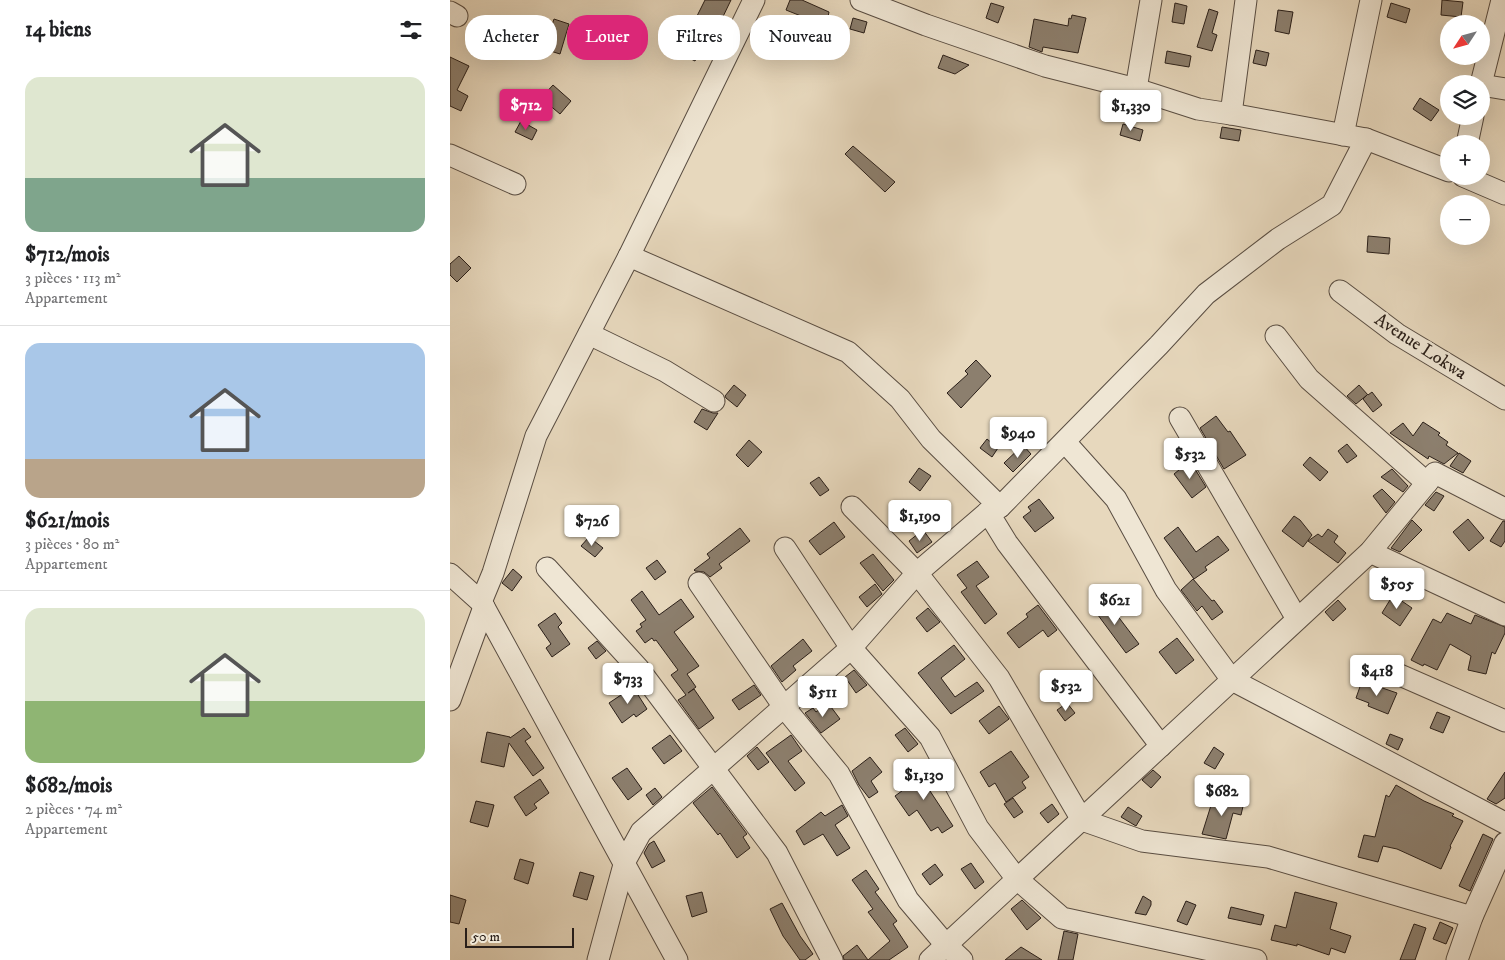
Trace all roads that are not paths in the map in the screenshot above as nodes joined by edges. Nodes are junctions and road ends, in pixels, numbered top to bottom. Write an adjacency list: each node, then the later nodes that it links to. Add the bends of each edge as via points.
1 (754, 0): 19 (street)
2 (861, 0): 9 (street, via 1045,66)
3 (1151, 0): 9 (street)
4 (1246, 0): 11 (street)
5 (1371, 0): 12 (street)
6 (1502, 0): 7 (street)
7 (1483, 75)
8 (1490, 86): 10 (street)
9 (1136, 89): 11 (street, via 1198,110)
10 (1505, 89)
11 (1231, 114): 12 (street)
12 (1343, 135): 13 (street)
13 (1366, 139): 15 (street); 26 (street, via 1332,205 1278,239 1206,294)
14 (450, 155): 16 (street)
15 (1440, 168)
16 (515, 184)
17 (1484, 185): 18 (street)
18 (1505, 194)
19 (629, 256): 21 (street); 30 (street, via 848,352 900,399)
20 (1340, 291): 23 (street, Avenue Lokwa, via 1398,334)
21 (589, 334): 24 (street, via 665,371); 37 (street, via 536,436)
22 (1276, 336): 27 (street, via 1308,380)
23 (1505, 399)
24 (714, 401)
25 (1180, 418): 39 (street)
26 (1065, 442): 30 (street); 42 (street, via 1116,499 1166,590)
27 (1427, 483): 29 (street, via 1435,473); 32 (street)
28 (852, 507): 34 (street)
29 (1505, 509)
30 (994, 510): 34 (street); 46 (street, via 1007,543)
31 (785, 548): 40 (street)
32 (1370, 552): 38 (street); 39 (street)
33 (547, 568): 47 (street, via 638,668)
34 (917, 573): 40 (street); 48 (street, via 999,678)
35 (450, 574): 37 (street)
36 (699, 583): 44 (street)
37 (482, 604): 43 (street); 51 (street)
38 (1505, 615)
39 (1297, 619): 42 (street)
40 (851, 648): 44 (street); 52 (street, via 930,737 978,828)
41 (1393, 672): 45 (street)
42 (1232, 680): 46 (street); 49 (street)
43 (450, 700)
44 (784, 707): 47 (street); 54 (street, via 839,774 908,900)
45 (1505, 720)
46 (1161, 746): 48 (street)
47 (714, 768): 51 (street, via 641,832); 57 (street, via 776,853)
48 (1082, 820): 52 (street); 53 (street, via 1142,841 1268,857)
49 (1505, 823)
50 (1505, 843): 53 (street)
51 (624, 861): 55 (street); 56 (street)
52 (1018, 879): 54 (street); 60 (street, via 1062,918)
53 (1472, 917): 61 (street)
54 (946, 945): 58 (street); 59 (street)
55 (598, 960)
56 (677, 960)
57 (832, 960)
58 (930, 960)
59 (962, 960)
60 (1256, 960)
61 (1457, 960)

